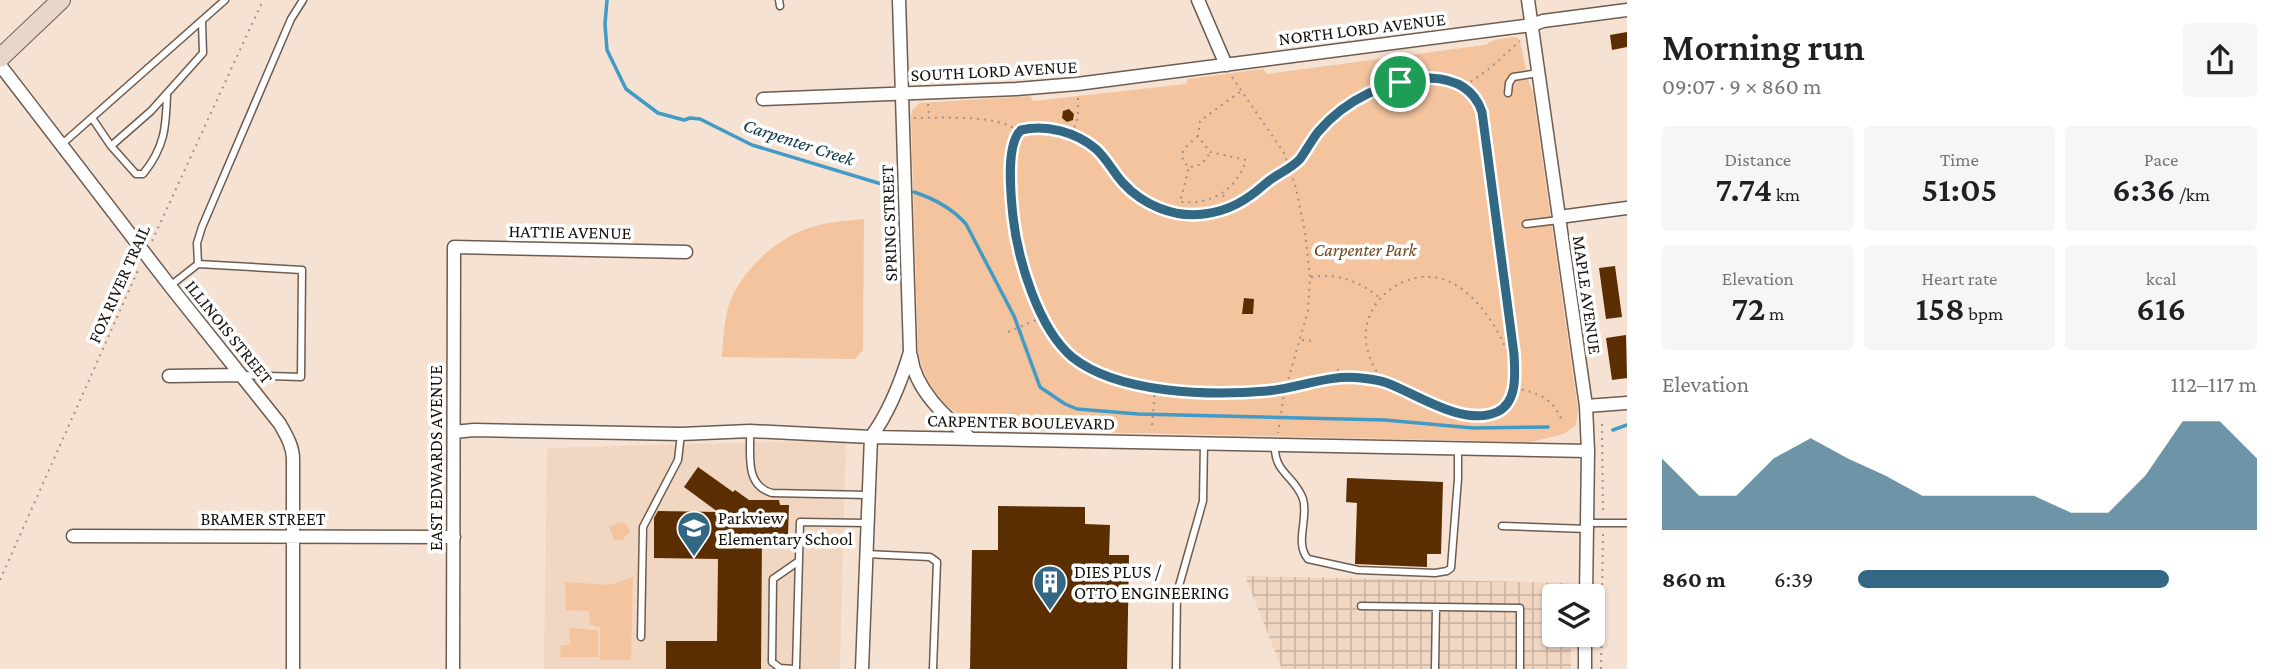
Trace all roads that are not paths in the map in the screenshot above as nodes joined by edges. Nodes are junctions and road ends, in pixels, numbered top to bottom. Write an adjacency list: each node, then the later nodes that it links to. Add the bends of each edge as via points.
1 (61, 0): 10 (street)
2 (225, 0): 8 (lane)
3 (303, 0): 26 (lane, via 217,189 197,243)
4 (900, 0): 16 (street, SPRING STREET)
5 (1198, 0): 12 (street)
6 (1528, 0): 9 (street, MAPLE AVENUE)
7 (1627, 10): 9 (street, NORTH LORD AVENUE)
8 (202, 22): 15 (lane, via 203,54); 18 (lane)
9 (1532, 25): 12 (street, NORTH LORD AVENUE); 13 (street, MAPLE AVENUE)
10 (0, 58)
11 (0, 65): 19 (street, ILLINOIS STREET)
12 (1226, 65): 16 (street, SOUTH LORD AVENUE, via 1077,84)
13 (1538, 70): 14 (lane, via 1513,77); 22 (street, MAPLE AVENUE)
14 (1508, 93)
15 (167, 94): 20 (lane); 20 (lane, via 166,131 155,159 143,174 131,170)
16 (903, 94): 17 (street, SOUTH LORD AVENUE); 28 (street, SPRING STREET)
17 (763, 99)
18 (92, 118): 19 (lane); 20 (lane)
19 (61, 145): 27 (street, ILLINOIS STREET)
20 (111, 146)
21 (1627, 208): 22 (street)
22 (1559, 219): 23 (lane); 32 (street, MAPLE AVENUE)
23 (1527, 224)
24 (454, 247): 25 (street, HATTIE AVENUE); 34 (street, EAST EDWARDS AVENUE)
25 (686, 252)
26 (198, 264): 27 (lane); 29 (lane, via 302,270 301,377)
27 (170, 286): 29 (street, ILLINOIS STREET)
28 (910, 352): 36 (street, SPRING STREET, via 896,393); 37 (street, via 917,382)
29 (241, 375): 30 (street); 48 (street, ILLINOIS STREET, via 280,424 292,447)
30 (169, 376)
31 (1627, 403): 32 (street)
32 (1586, 406): 41 (street, MAPLE AVENUE)
33 (750, 431): 35 (street, CARPENTER BOULEVARD); 36 (street, CARPENTER BOULEVARD); 42 (lane, via 751,474 764,490)
34 (454, 432): 35 (street, CARPENTER BOULEVARD); 49 (street, EAST EDWARDS AVENUE)
35 (681, 434): 55 (lane, via 678,460 643,527)
36 (871, 436): 37 (street, CARPENTER BOULEVARD); 42 (street)
37 (970, 438): 38 (street, CARPENTER BOULEVARD)
38 (1204, 442): 39 (street, CARPENTER BOULEVARD); 62 (lane, via 1203,501 1177,593)
39 (1276, 444): 40 (street, CARPENTER BOULEVARD); 40 (lane, via 1277,465 1302,497 1302,547 1308,559 1358,570 1435,573 1451,568)
40 (1458, 448): 41 (street, CARPENTER BOULEVARD)
41 (1588, 451): 46 (street, MAPLE AVENUE)
42 (868, 495): 43 (street)
43 (867, 523): 50 (street); 51 (lane, via 800,522)
44 (1627, 523): 46 (lane)
45 (1503, 526): 46 (lane)
46 (1587, 526): 52 (street, MAPLE AVENUE)
47 (73, 536): 48 (street, BRAMER STREET)
48 (293, 537): 49 (street, BRAMER STREET); 57 (street, ILLINOIS STREET)
49 (454, 537): 58 (street, EAST EDWARDS AVENUE)
50 (866, 554): 60 (street); 61 (lane, via 930,557 937,562)
51 (799, 561): 59 (lane); 59 (lane, via 773,579 772,662)
52 (1586, 584)
53 (1362, 606): 54 (lane)
54 (1436, 607): 63 (lane); 64 (lane, via 1520,608)
55 (641, 637)
56 (1585, 647): 65 (street)
57 (293, 669)
58 (453, 669)
59 (795, 669)
60 (862, 669)
61 (933, 669)
62 (1177, 669)
63 (1435, 669)
64 (1520, 669)
65 (1585, 669)

